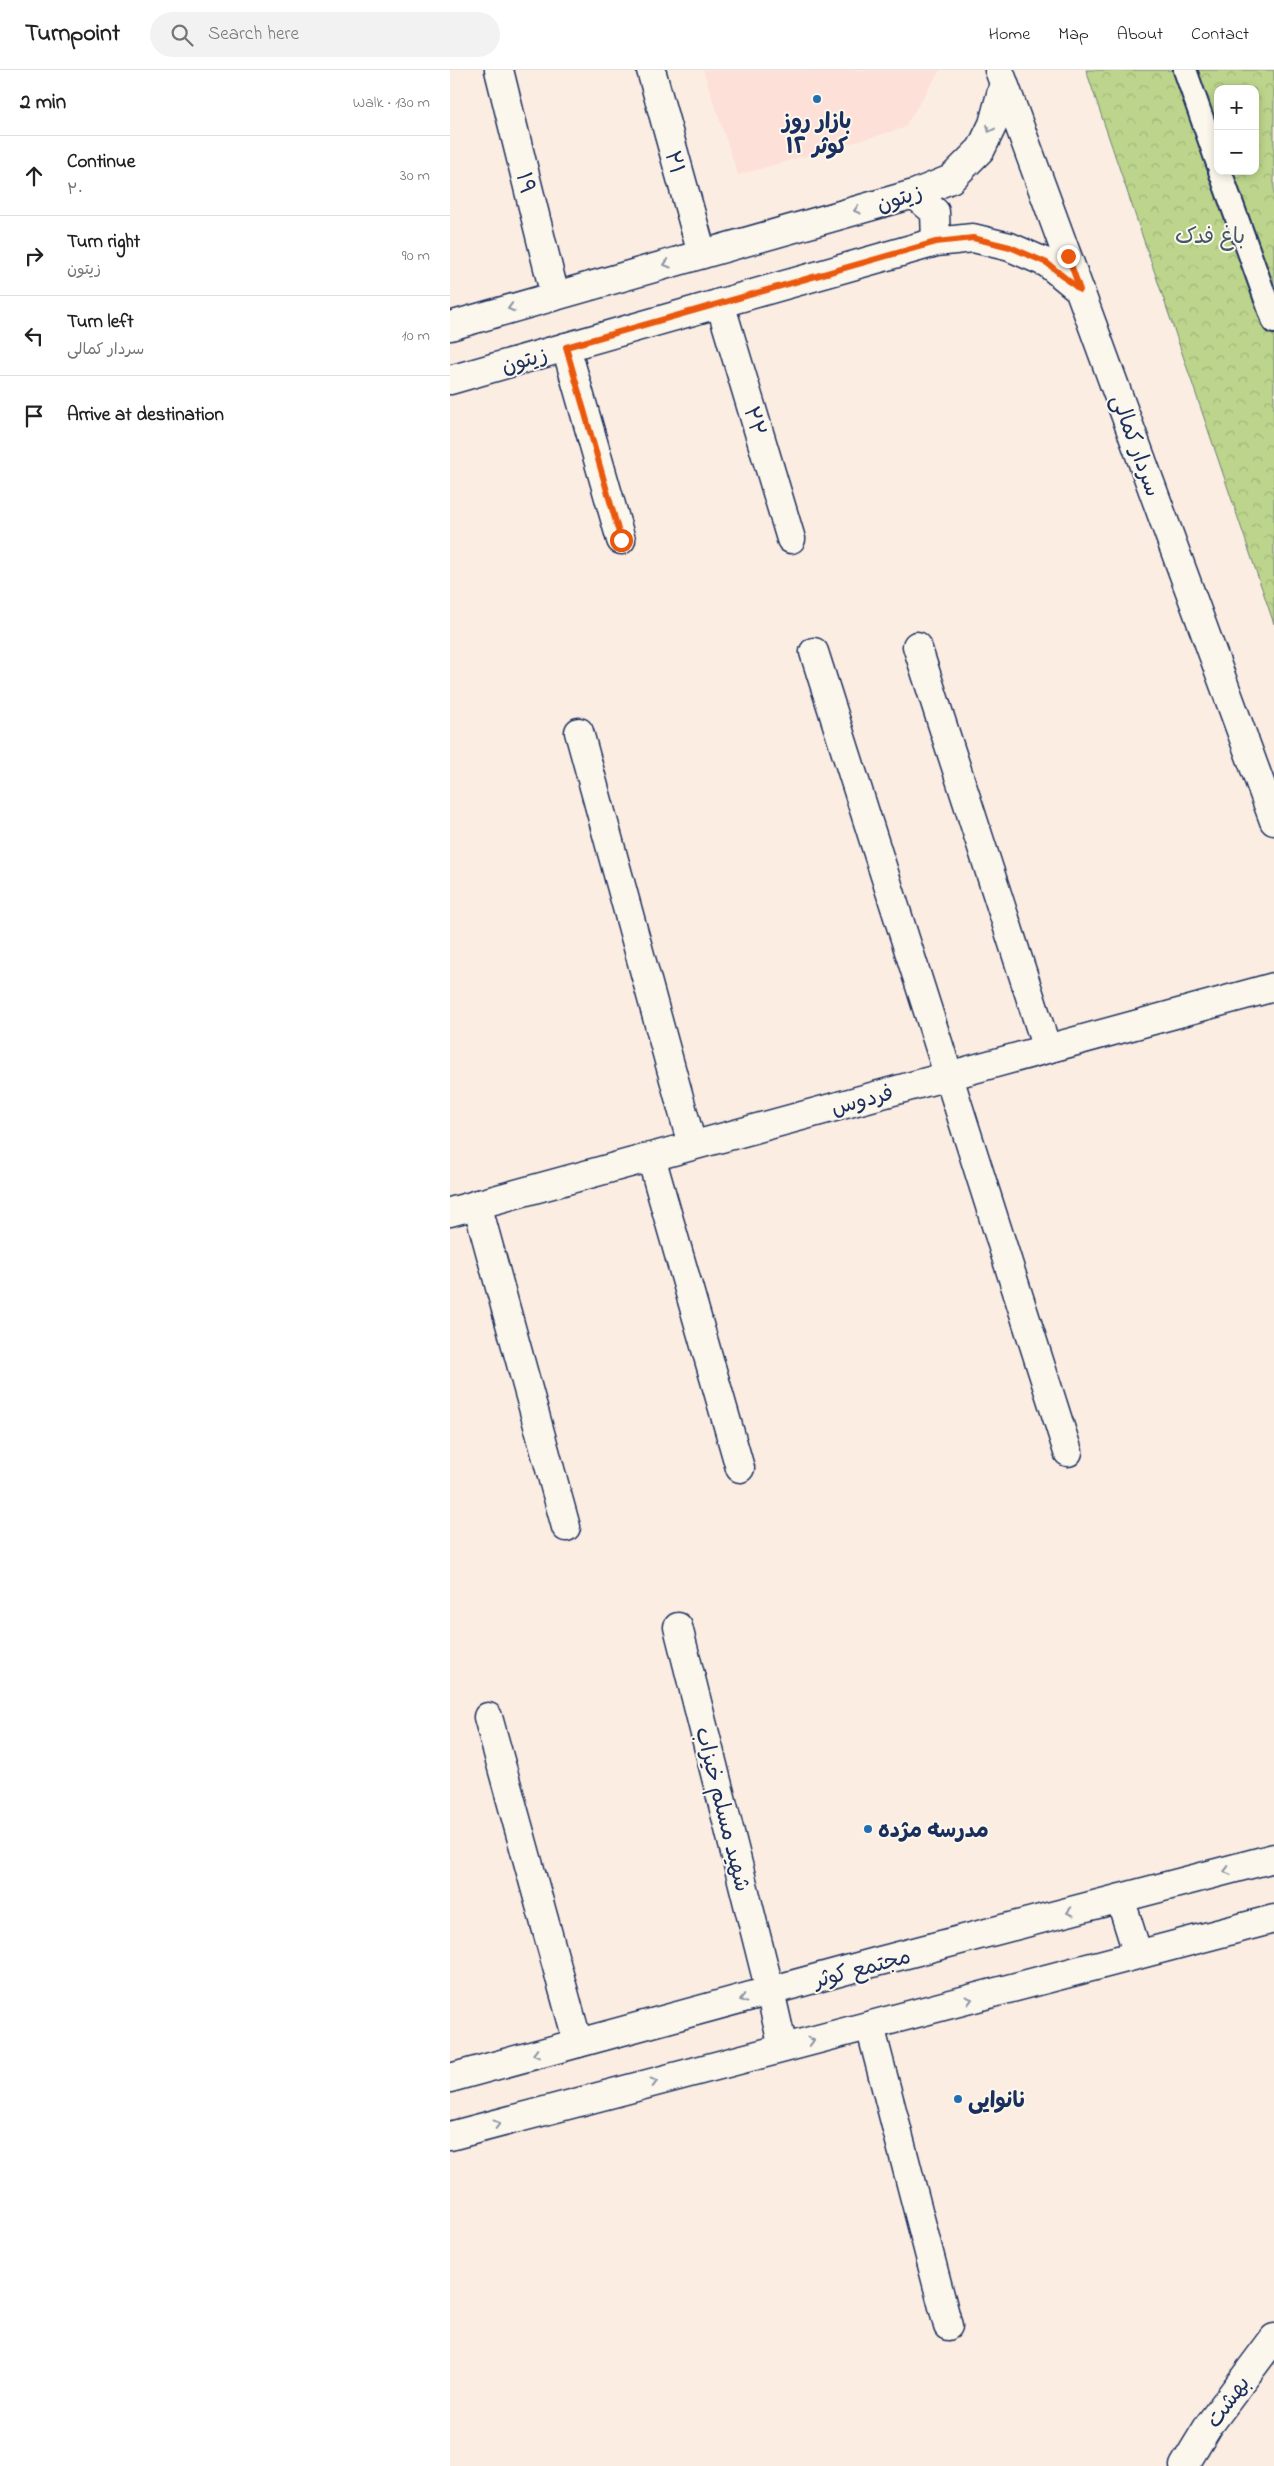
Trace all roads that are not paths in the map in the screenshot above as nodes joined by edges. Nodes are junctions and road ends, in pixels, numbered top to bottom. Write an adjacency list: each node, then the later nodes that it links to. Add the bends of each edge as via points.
1 (499, 70): 11 (street, ۱۹)
2 (651, 70): 9 (street, ۲۱)
3 (1185, 70): 5 (lane)
4 (1002, 76): 7 (street, زیتون, one-way to 7, via 993,124 980,149 951,179); 10 (street, سردار کمالی)
5 (1214, 153)
6 (1221, 175): 13 (lane)
7 (914, 194): 8 (street, via 935,212); 9 (street, زیتون, one-way to 9)
8 (936, 242): 10 (street, زیتون, via 973,238 1010,247 1047,263); 12 (street, زیتون)
9 (702, 254): 11 (street, زیتون, one-way to 11)
10 (1080, 290): 22 (street, سردار کمالی)
11 (555, 296): 14 (street, زیتون, one-way to 14)
12 (720, 303): 15 (street, زیتون); 17 (street, ۲۲)
13 (1274, 322)
14 (450, 326)
15 (566, 347): 16 (street, زیتون); 18 (street)
16 (450, 380)
17 (791, 539)
18 (621, 540)
19 (917, 646): 24 (street)
20 (814, 652): 25 (street)
21 (579, 732): 26 (street)
22 (1274, 821)
23 (1274, 988): 24 (street, فردوس)
24 (1047, 1049): 25 (street, فردوس)
25 (949, 1076): 26 (street, فردوس); 30 (street)
26 (692, 1145): 27 (street, فردوس)
27 (651, 1157): 28 (street, فردوس); 31 (street)
28 (477, 1204): 29 (street, فردوس); 32 (street)
29 (450, 1212)
30 (1068, 1452)
31 (740, 1468)
32 (566, 1527)
33 (678, 1626): 39 (street, شهید مسلم خیزاب)
34 (488, 1716): 41 (street)
35 (1274, 1858): 36 (street, مجتمع کوثر, one-way to 36)
36 (1120, 1898): 38 (street); 39 (street, مجتمع کوثر, one-way to 39)
37 (1274, 1920): 38 (street)
38 (1138, 1955): 40 (street, one-way to 38)
39 (770, 1991): 41 (street, مجتمع کوثر, one-way to 41); 42 (street, شهید مسلم خیزاب)
40 (870, 2026): 42 (street, one-way to 40); 45 (street)
41 (578, 2043): 43 (street, مجتمع کوثر, one-way to 43)
42 (783, 2048): 44 (street, one-way to 42)
43 (450, 2078)
44 (450, 2136)
45 (948, 2326)
46 (1274, 2338): 47 (street, بهشت, via 1209,2425)
47 (1184, 2466)

